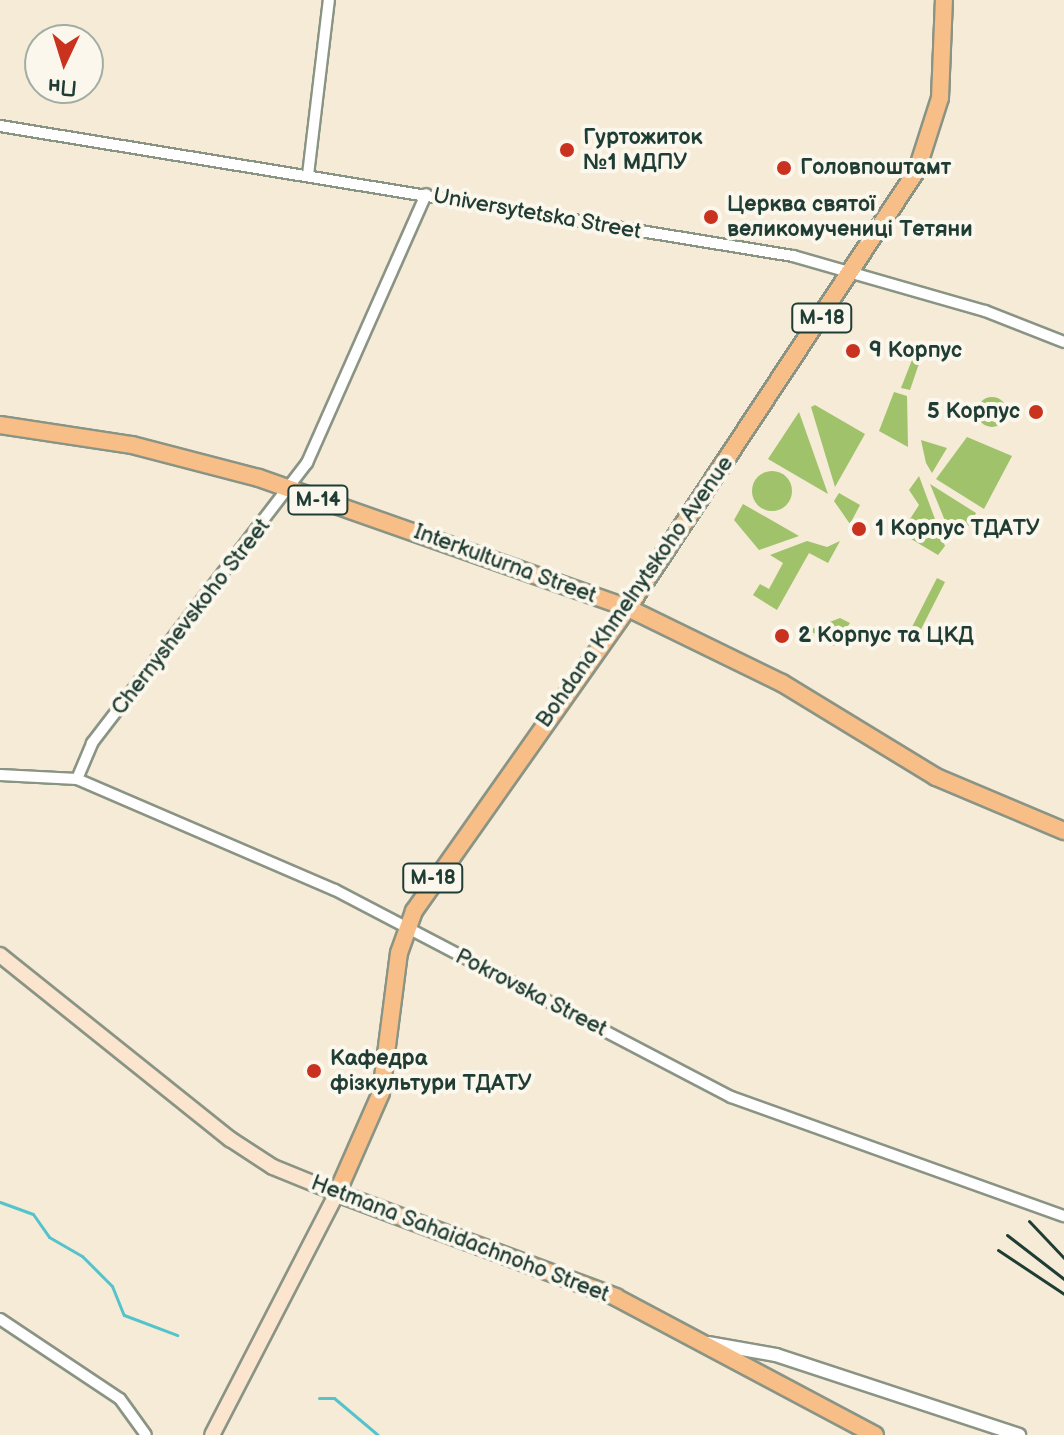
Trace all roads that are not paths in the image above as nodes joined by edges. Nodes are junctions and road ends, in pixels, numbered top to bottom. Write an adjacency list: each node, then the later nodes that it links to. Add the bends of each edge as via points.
1 (329, 0): 4 (street)
2 (944, 0): 6 (highway, Bohdana Khmelnytskoho Avenue / М-18, via 940,98 928,148)
3 (0, 126): 4 (street, Universytetska Street)
4 (308, 175): 5 (street, Universytetska Street)
5 (426, 194): 6 (street, Universytetska Street); 9 (street, Chernyshevskoho Street)
6 (854, 270): 7 (street, Universytetska Street); 10 (highway, Bohdana Khmelnytskoho Avenue / М-18)
7 (1064, 342)
8 (0, 425): 9 (highway, Interkulturna Street / М-14, via 132,445)
9 (289, 491): 10 (highway, Interkulturna Street / М-14); 12 (street, Chernyshevskoho Street, via 92,743)
10 (628, 608): 13 (highway, Interkulturna Street / М-14, via 782,683 936,777); 14 (highway, Bohdana Khmelnytskoho Avenue / М-18, via 438,868)
11 (0, 775): 12 (street, Pokrovska Street)
12 (77, 779): 14 (street, Pokrovska Street, via 335,890)
13 (1064, 831)
14 (406, 930): 16 (highway, Bohdana Khmelnytskoho Avenue / М-18, via 381,1093); 17 (street, Pokrovska Street, via 731,1097)
15 (0, 955): 16 (main road, Hetmana Sahaidachnoho Street, via 230,1139 273,1167)
16 (337, 1193): 19 (highway, Hetmana Sahaidachnoho Street, via 576,1280); 21 (main road)
17 (1064, 1216)
18 (0, 1319): 20 (street, via 120,1399)
19 (705, 1343): 22 (highway); 23 (street, Hetmana Sahaidachnoho Street, via 776,1355)
20 (146, 1435)
21 (212, 1435)
22 (875, 1435)
23 (1019, 1435)

